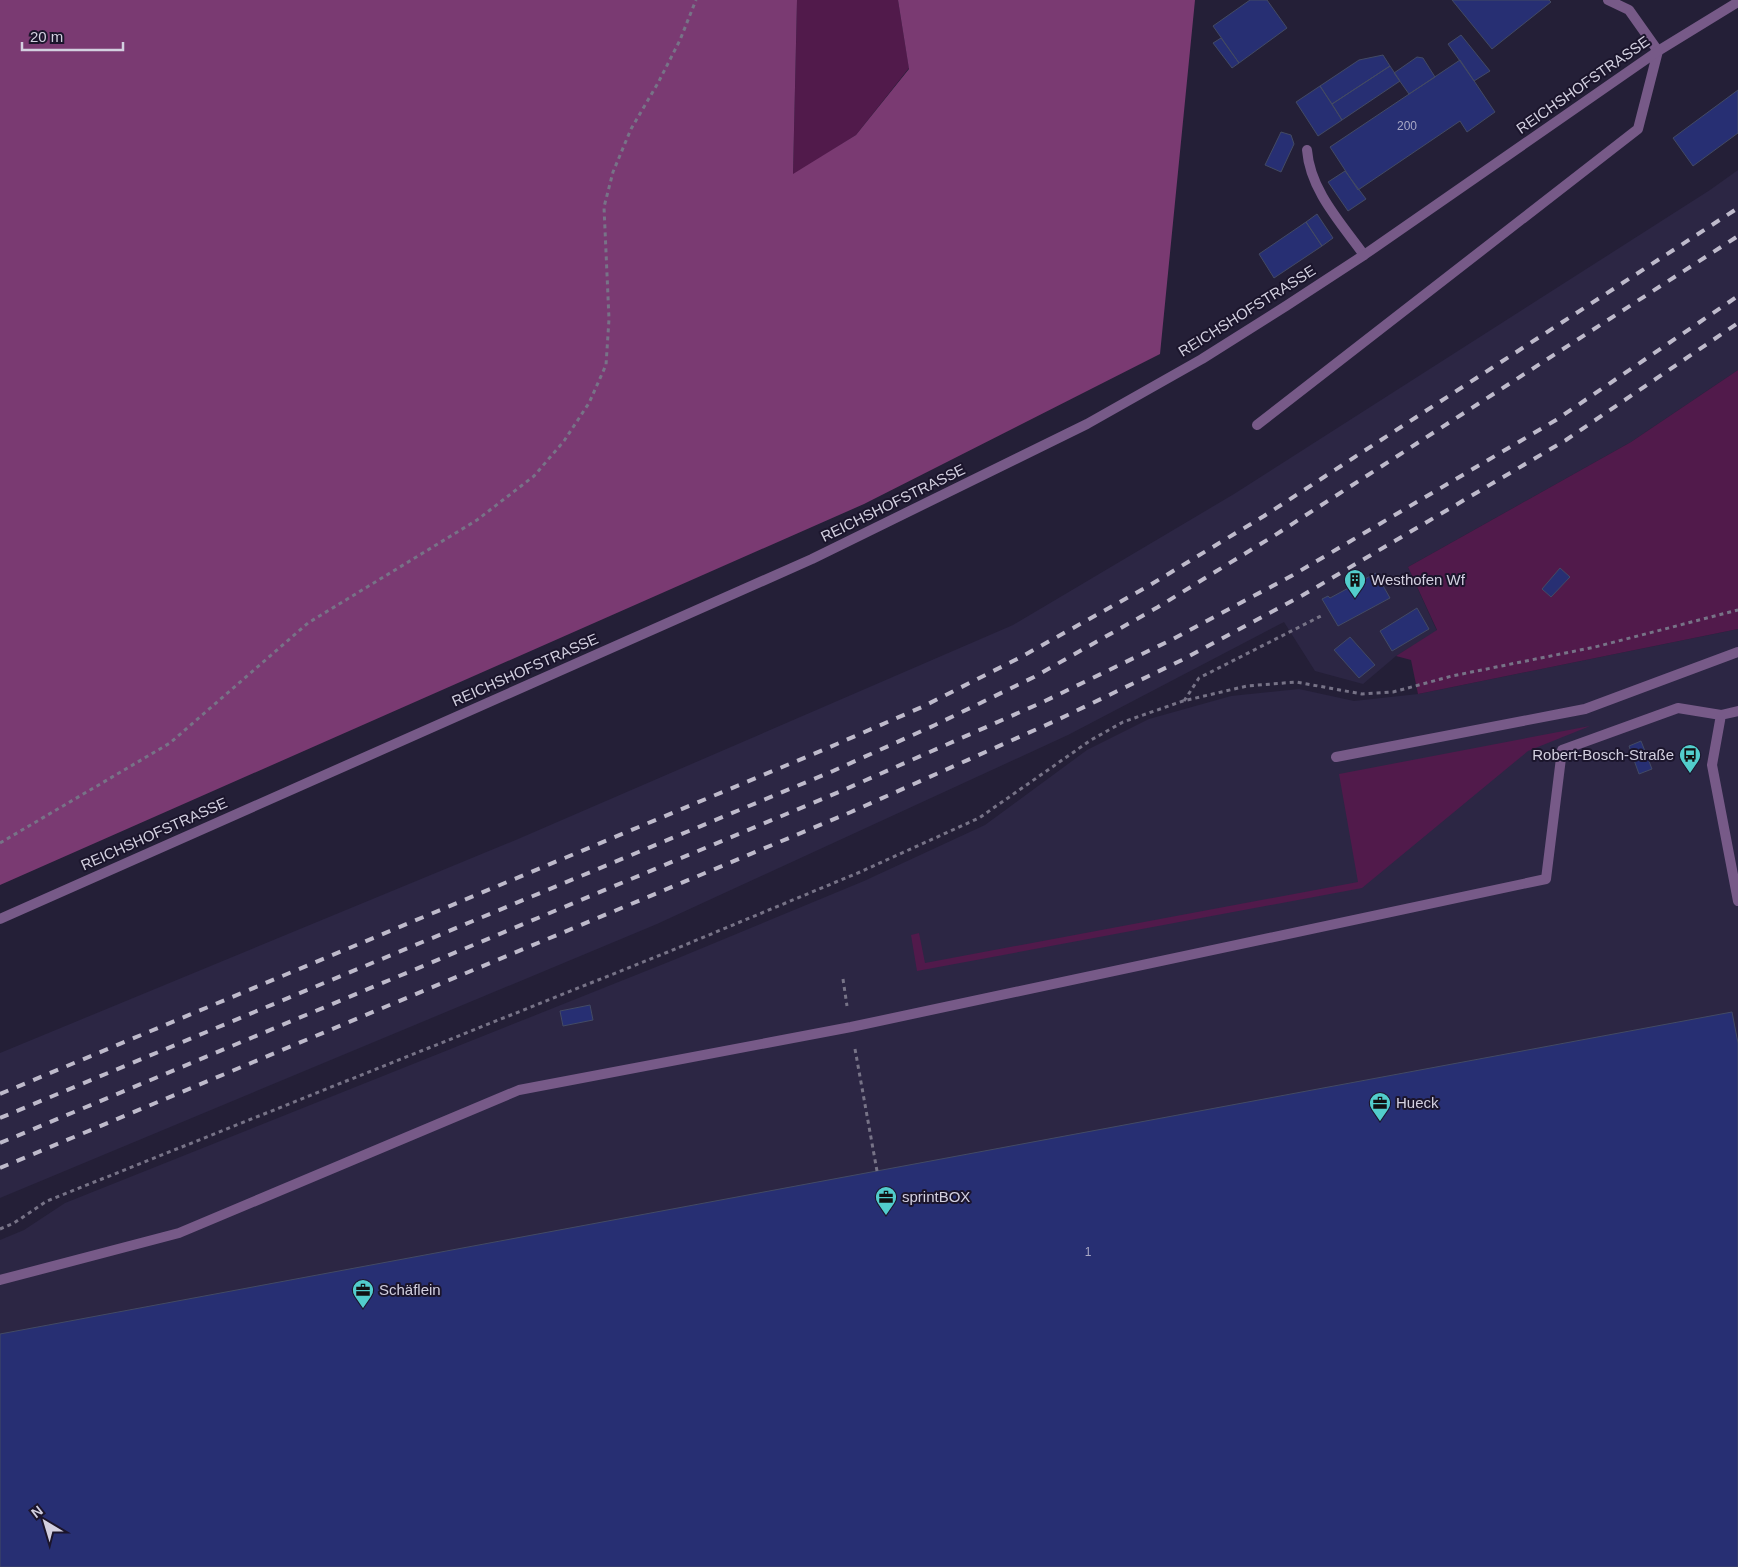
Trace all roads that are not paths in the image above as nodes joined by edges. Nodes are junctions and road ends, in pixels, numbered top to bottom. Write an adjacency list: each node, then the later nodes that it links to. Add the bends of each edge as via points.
1 (1608, 0): 3 (street, via 1629,10)
2 (1738, 2): 3 (street, REICHSHOFSTRASSE)
3 (1658, 51): 5 (street, REICHSHOFSTRASSE); 6 (street, via 1638,129)
4 (1307, 150): 5 (street, via 1308,168 1326,203)
5 (1364, 255): 12 (street, REICHSHOFSTRASSE, via 1202,359 1086,424 812,559)
6 (1257, 425)
7 (1738, 652): 10 (street, via 1585,709)
8 (1738, 711): 9 (street)
9 (1721, 715): 11 (street, via 1712,766); 13 (street, via 1678,708 1562,750 1546,879 852,1028 519,1090 179,1233)
10 (1336, 757)
11 (1738, 901)
12 (0, 919)
13 (0, 1280)

